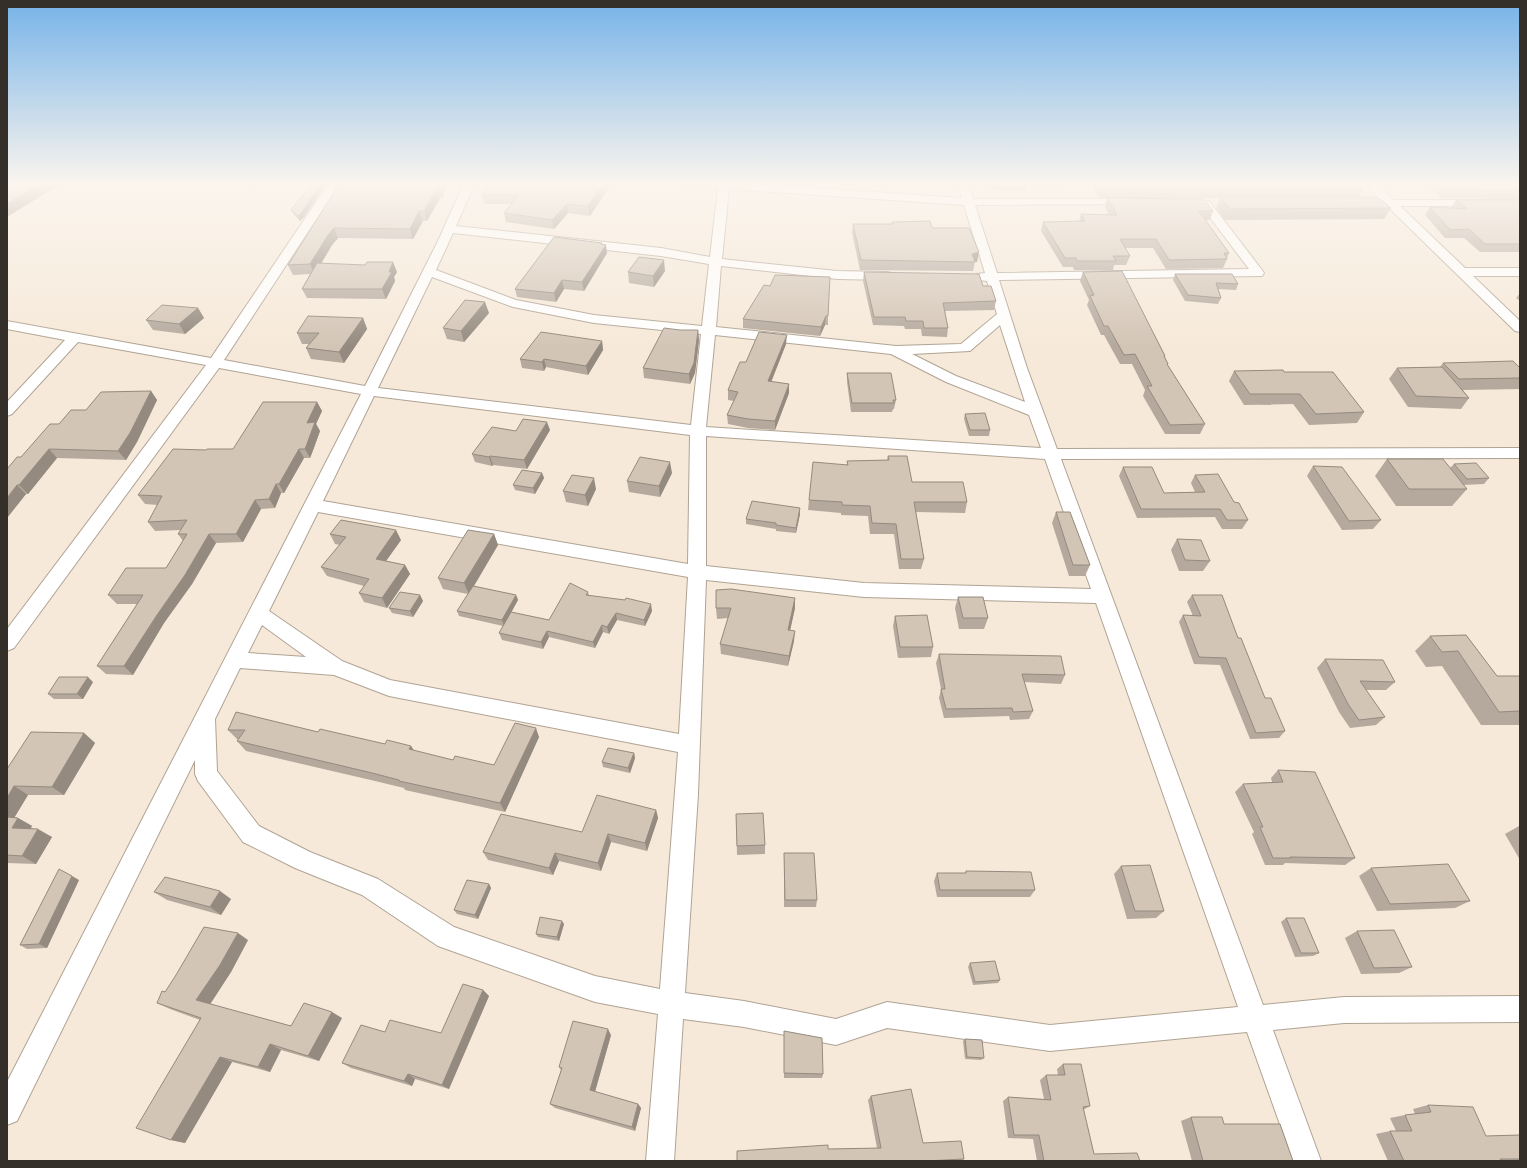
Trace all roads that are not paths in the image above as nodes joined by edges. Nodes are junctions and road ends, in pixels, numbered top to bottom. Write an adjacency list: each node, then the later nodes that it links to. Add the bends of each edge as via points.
1 (299, 238): 21 (street)
2 (445, 238): 9 (street)
3 (521, 238): 8 (street, via 661,252)
4 (719, 238): 8 (street)
5 (981, 238): 14 (street)
6 (1229, 238): 14 (street, via 1258,273)
7 (1425, 238): 10 (street)
8 (717, 262): 12 (street, via 837,275); 18 (street)
9 (429, 272): 18 (street, via 513,303 594,319); 22 (street)
10 (1462, 272): 11 (street); 17 (street)
11 (1520, 272)
12 (899, 276)
13 (970, 277): 14 (street)
14 (993, 277): 15 (street)
15 (1004, 315): 20 (street, via 965,348); 24 (street)
16 (7, 326): 19 (street)
17 (1520, 328)
18 (709, 332): 20 (street); 25 (street)
19 (75, 338): 21 (street); 23 (street)
20 (896, 350): 24 (street, via 951,379)
21 (215, 363): 22 (street); 32 (street)
22 (370, 391): 25 (street); 28 (street)
23 (7, 411)
24 (1036, 412): 27 (street)
25 (698, 431): 27 (street); 29 (street)
26 (1520, 453): 27 (street)
27 (1051, 454): 30 (street)
28 (313, 505): 29 (street); 31 (street)
29 (697, 572): 30 (street, via 864,590); 36 (street)
30 (1103, 596): 39 (street)
31 (258, 613): 33 (street); 34 (street)
32 (7, 643)
33 (235, 660): 34 (street); 35 (street)
34 (335, 667): 36 (street, via 389,688)
35 (205, 719): 37 (street, via 206,774 251,834 303,860 370,887 447,938 595,989); 40 (street)
36 (689, 745): 37 (street, via 688,794)
37 (671, 1004): 39 (street, via 744,1014 836,1032 887,1015 1050,1038); 41 (street)
38 (1520, 1009): 39 (street, via 1344,1010)
39 (1256, 1019): 42 (street)
40 (7, 1111)
41 (660, 1161)
42 (1307, 1161)

